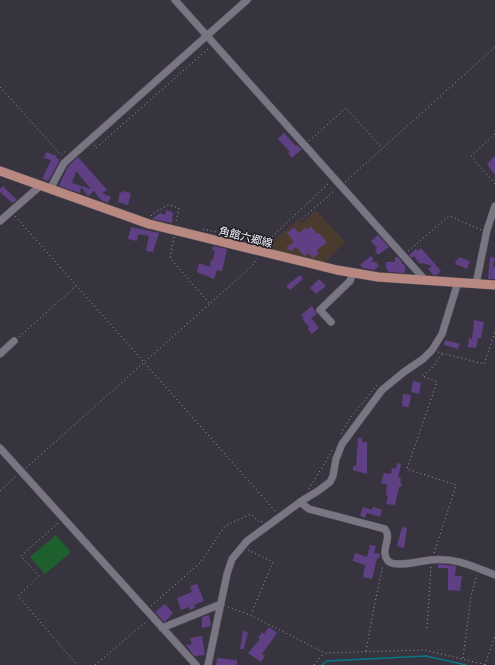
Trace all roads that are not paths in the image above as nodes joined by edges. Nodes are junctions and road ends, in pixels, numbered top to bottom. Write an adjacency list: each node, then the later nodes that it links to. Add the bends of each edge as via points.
1 (175, 0): 3 (street)
2 (247, 0): 3 (street)
3 (207, 36): 6 (street, via 64,163); 10 (street)
4 (0, 171): 5 (main road, 角館六郷線)
5 (40, 186): 6 (main road, 角館六郷線); 8 (street)
6 (50, 189): 9 (main road, 角館六郷線, via 149,224 175,227 259,251)
7 (495, 206): 12 (street)
8 (0, 221)
9 (353, 273): 10 (main road, 角館六郷線); 14 (street, via 350,281 320,310)
10 (425, 280): 11 (main road, 角館六郷線)
11 (458, 282): 12 (main road, 角館六郷線); 18 (street, via 442,334 432,350 382,390 342,444 330,482)
12 (476, 284): 13 (main road, 角館六郷線)
13 (495, 285)
14 (331, 322)
15 (14, 341): 16 (street)
16 (0, 354)
17 (0, 448): 21 (street)
18 (300, 502): 19 (street, via 309,509 385,529 388,536 384,552 390,563 396,565 453,560); 20 (street, via 242,546 232,559)
19 (495, 575)
20 (221, 604): 21 (street); 23 (street)
21 (162, 628): 22 (street)
22 (196, 665)
23 (208, 665)

